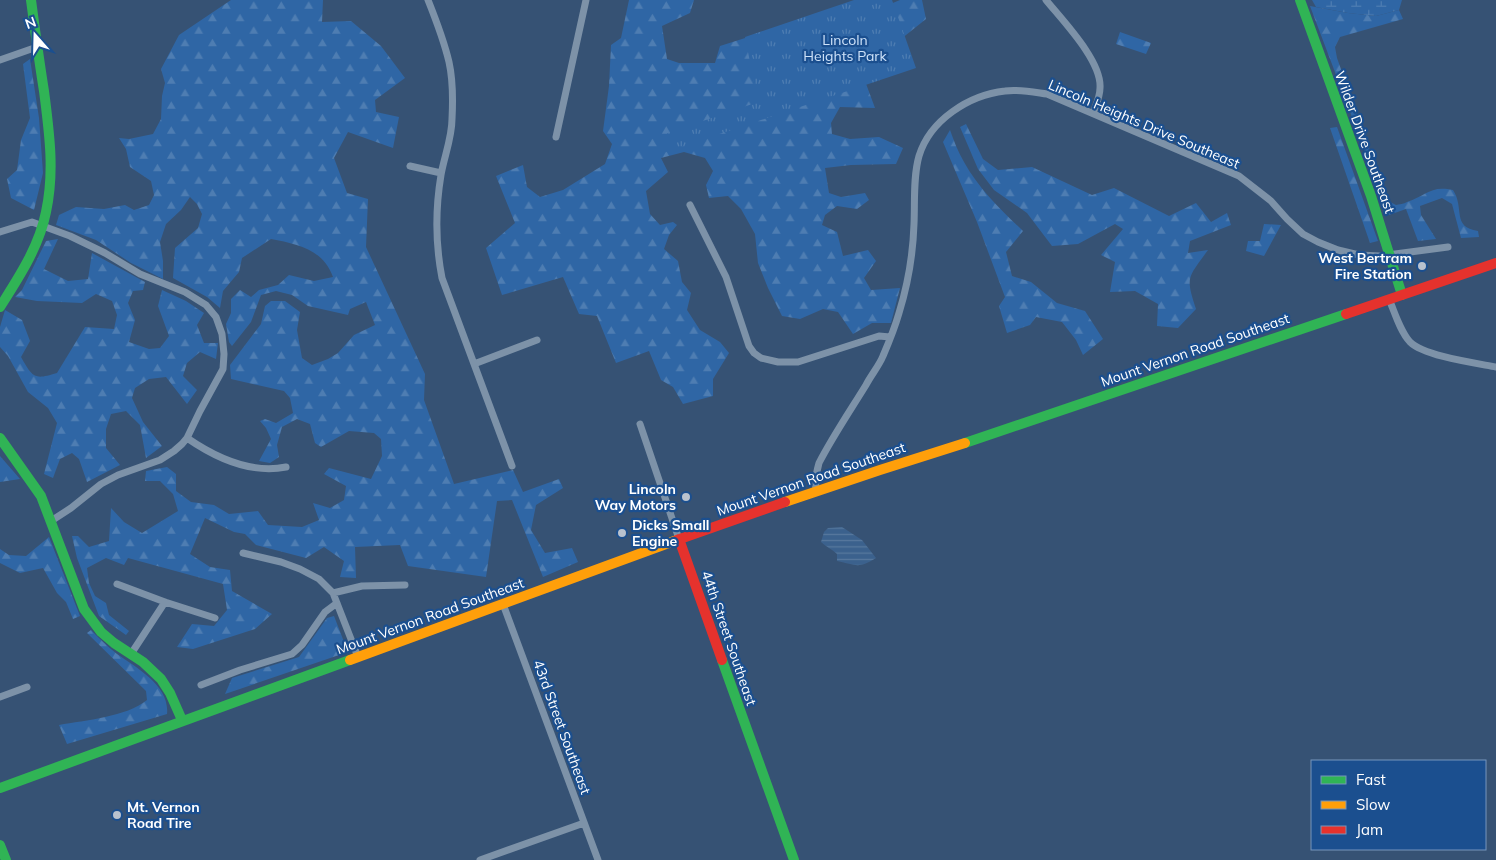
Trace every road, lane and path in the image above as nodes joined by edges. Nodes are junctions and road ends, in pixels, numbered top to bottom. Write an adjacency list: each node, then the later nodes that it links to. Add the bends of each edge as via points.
1 (31, 0): 6 (main road)
2 (428, 0): 11 (street, via 444,44 452,80 452,121)
3 (586, 0): 9 (street)
4 (1046, 0): 8 (street, via 1086,50 1099,73 1100,94)
5 (1300, 0): 16 (main road, Wilder Drive Southeast)
6 (37, 47): 7 (street); 13 (main road, via 51,149 50,187)
7 (0, 60)
8 (1092, 114): 16 (street, Lincoln Heights Drive Southeast, via 1238,176 1271,201 1303,234 1318,242 1359,255); 21 (street, Lincoln Heights Drive Southeast, via 1047,94 1006,91 967,103 951,112 937,126 918,160 909,273)
9 (556, 138)
10 (410, 166): 11 (street)
11 (441, 174): 23 (street, via 436,210 438,255 442,278)
12 (690, 206): 21 (street, via 726,277 749,346 760,358 798,362 879,336)
13 (42, 226): 14 (street, via 32,222); 20 (main road, via 23,271); 27 (street, via 70,236 140,274 185,292 206,304 216,317 222,334 223,369)
14 (0, 232)
15 (1448, 247): 16 (street, Lincoln Heights Drive Southeast)
16 (1390, 254): 18 (main road, Wilder Drive Southeast)
17 (1496, 262): 18 (main road, Mount Vernon Road Southeast)
18 (1402, 295): 19 (main road, Mount Vernon Road Southeast)
19 (1389, 299): 24 (street, via 1405,334 1420,349); 30 (main road, Mount Vernon Road Southeast)
20 (0, 307)
21 (890, 337): 30 (street, Lincoln Heights Drive Southeast, via 883,357 819,463)
22 (537, 340): 23 (street)
23 (474, 364): 28 (street)
24 (1496, 367)
25 (640, 424): 32 (street, 44th Street Southeast)
26 (0, 438): 31 (main road, via 41,496)
27 (187, 438): 29 (street, via 206,451 244,466 261,469); 31 (street, via 160,460 101,484)
28 (512, 466)
29 (286, 467)
30 (816, 491): 32 (main road, Mount Vernon Road Southeast)
31 (51, 522): 41 (main road, via 84,609 101,632)
32 (679, 539): 39 (main road, Mount Vernon Road Southeast); 53 (main road, 44th Street Southeast)
33 (243, 552): 36 (street, via 300,569 319,579)
34 (117, 584): 37 (street)
35 (405, 585): 36 (street, via 362,586)
36 (333, 593): 38 (street)
37 (165, 602): 40 (street); 41 (street)
38 (336, 603): 42 (street); 43 (street, via 292,654)
39 (504, 604): 42 (main road, Mount Vernon Road Southeast); 48 (street, 43rd Street Southeast)
40 (215, 618)
41 (131, 654): 46 (main road, via 161,679)
42 (358, 656): 46 (main road, Mount Vernon Road Southeast)
43 (201, 685)
44 (27, 687): 45 (street)
45 (0, 697)
46 (182, 720): 47 (main road, Mount Vernon Road Southeast)
47 (0, 788)
48 (584, 823): 51 (street); 52 (street, 43rd Street Southeast)
49 (0, 844): 50 (main road)
50 (6, 860)
51 (480, 860)
52 (598, 860)
53 (794, 860)

